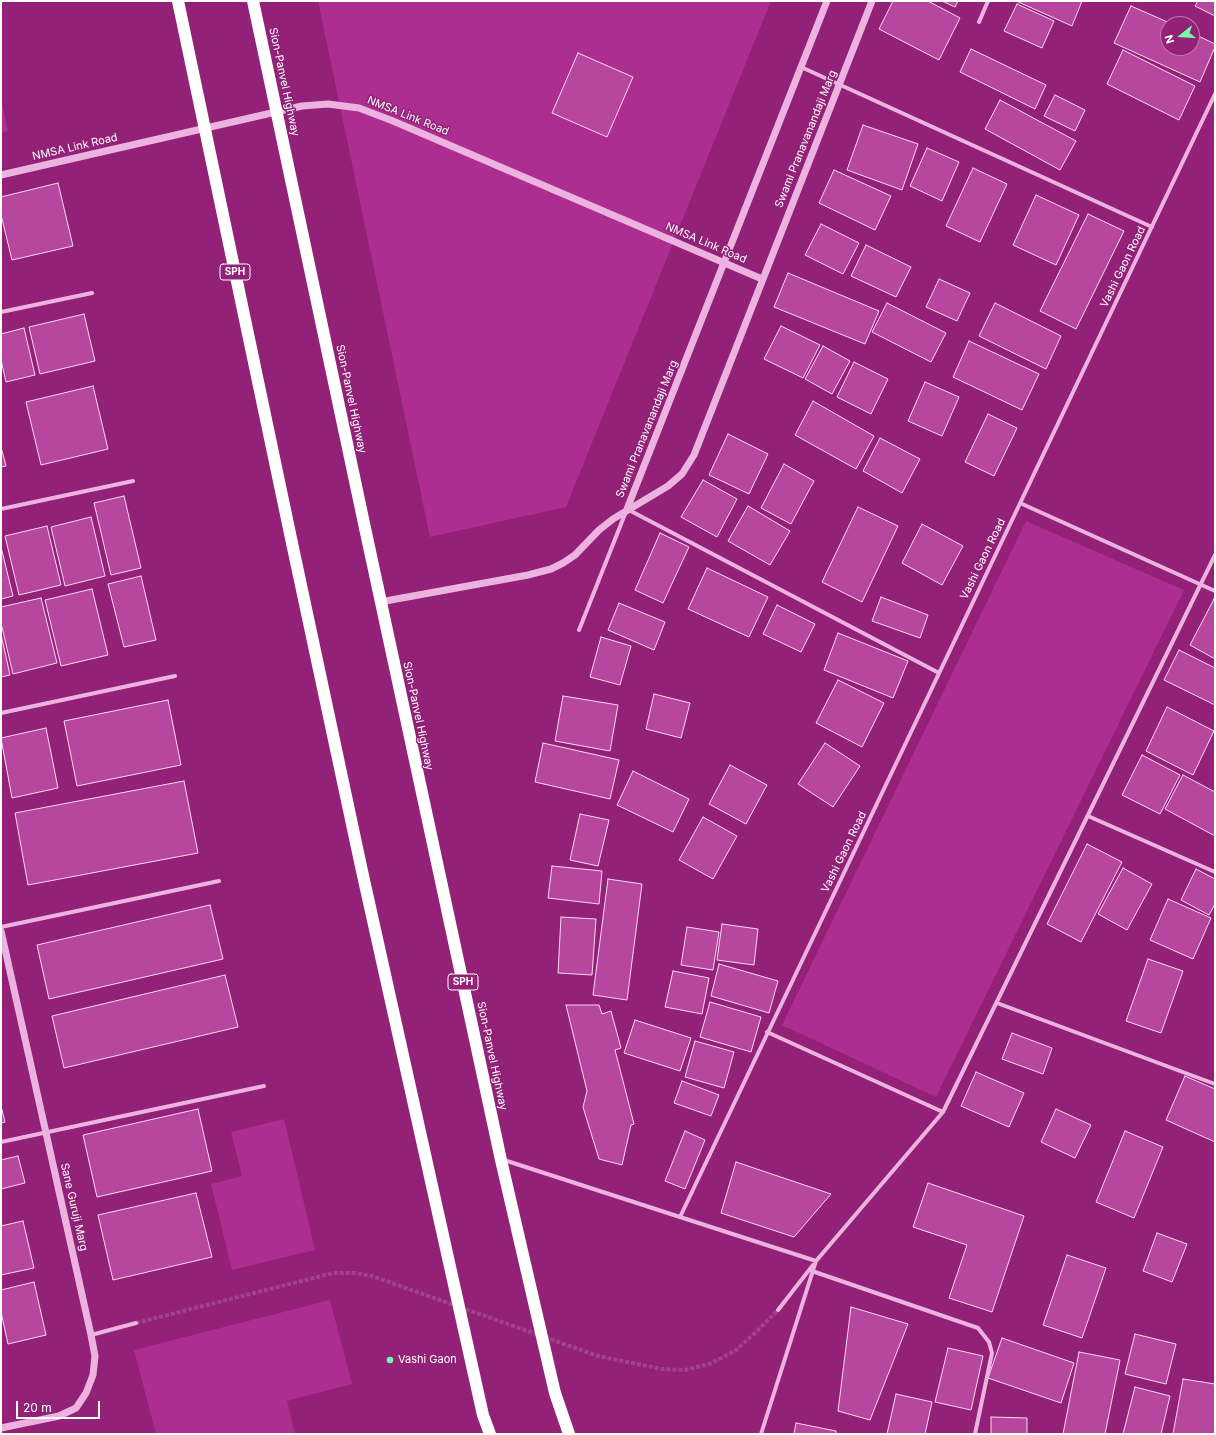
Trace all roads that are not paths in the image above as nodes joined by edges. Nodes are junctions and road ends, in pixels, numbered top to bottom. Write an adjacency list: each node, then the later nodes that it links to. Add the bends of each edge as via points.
1 (178, 1): 48 (highway, SPH, bridge, via 364,879 483,1415)
2 (254, 1): 23 (highway, Sion-Panvel Highway / SPH, bridge)
3 (827, 1): 7 (street, Swami Pranavanandaji Marg)
4 (872, 1): 8 (street, Swami Pranavanandaji Marg)
5 (988, 1): 6 (street)
6 (979, 22)
7 (801, 67): 8 (street); 12 (street, Swami Pranavanandaji Marg)
8 (839, 84): 11 (street); 13 (street, Swami Pranavanandaji Marg)
9 (1215, 94): 11 (street, Vashi Gaon Road)
10 (1, 175): 12 (street, NMSA Link Road, via 302,106 328,104 360,108 393,121)
11 (1152, 227): 17 (street, Vashi Gaon Road)
12 (724, 262): 13 (street, NMSA Link Road); 19 (street, Swami Pranavanandaji Marg)
13 (762, 279): 19 (street, Swami Pranavanandaji Marg, via 694,455 682,474 668,486)
14 (92, 293): 15 (street)
15 (1, 312)
16 (133, 481): 18 (street)
17 (1020, 503): 21 (street); 25 (street, Vashi Gaon Road)
18 (1, 509)
19 (627, 509): 23 (street, via 599,530 575,555 551,568 528,575); 24 (street); 25 (street)
20 (1215, 556): 21 (street)
21 (1202, 584): 22 (street); 28 (street)
22 (1215, 590)
23 (380, 602): 40 (highway, Sion-Panvel Highway / SPH)
24 (579, 630)
25 (938, 673): 34 (street, Vashi Gaon Road)
26 (175, 676): 27 (street)
27 (1, 713)
28 (1088, 816): 29 (street); 33 (street)
29 (1215, 872)
30 (220, 881): 31 (street)
31 (1, 927)
32 (1, 931): 38 (street, Sane Guruji Marg)
33 (996, 1003): 35 (street); 37 (street)
34 (767, 1032): 37 (street); 41 (street, Vashi Gaon Road)
35 (1215, 1084)
36 (264, 1086): 38 (street)
37 (943, 1112): 42 (street)
38 (46, 1132): 39 (street); 46 (street, Sane Guruji Marg)
39 (1, 1142)
40 (501, 1160): 41 (street); 49 (highway, Sion-Panvel Highway / SPH, via 555,1393)
41 (680, 1217): 42 (street)
42 (816, 1261): 43 (street); 44 (street)
43 (812, 1270): 50 (street); 51 (street, via 978,1328 989,1342 992,1353)
44 (778, 1310)
45 (136, 1323): 46 (street)
46 (91, 1335): 47 (street, Sane Guruji Marg, via 95,1356 93,1375 86,1393 76,1408 59,1416)
47 (1, 1428)
48 (490, 1434)
49 (569, 1434)
50 (761, 1434)
51 (975, 1434)

